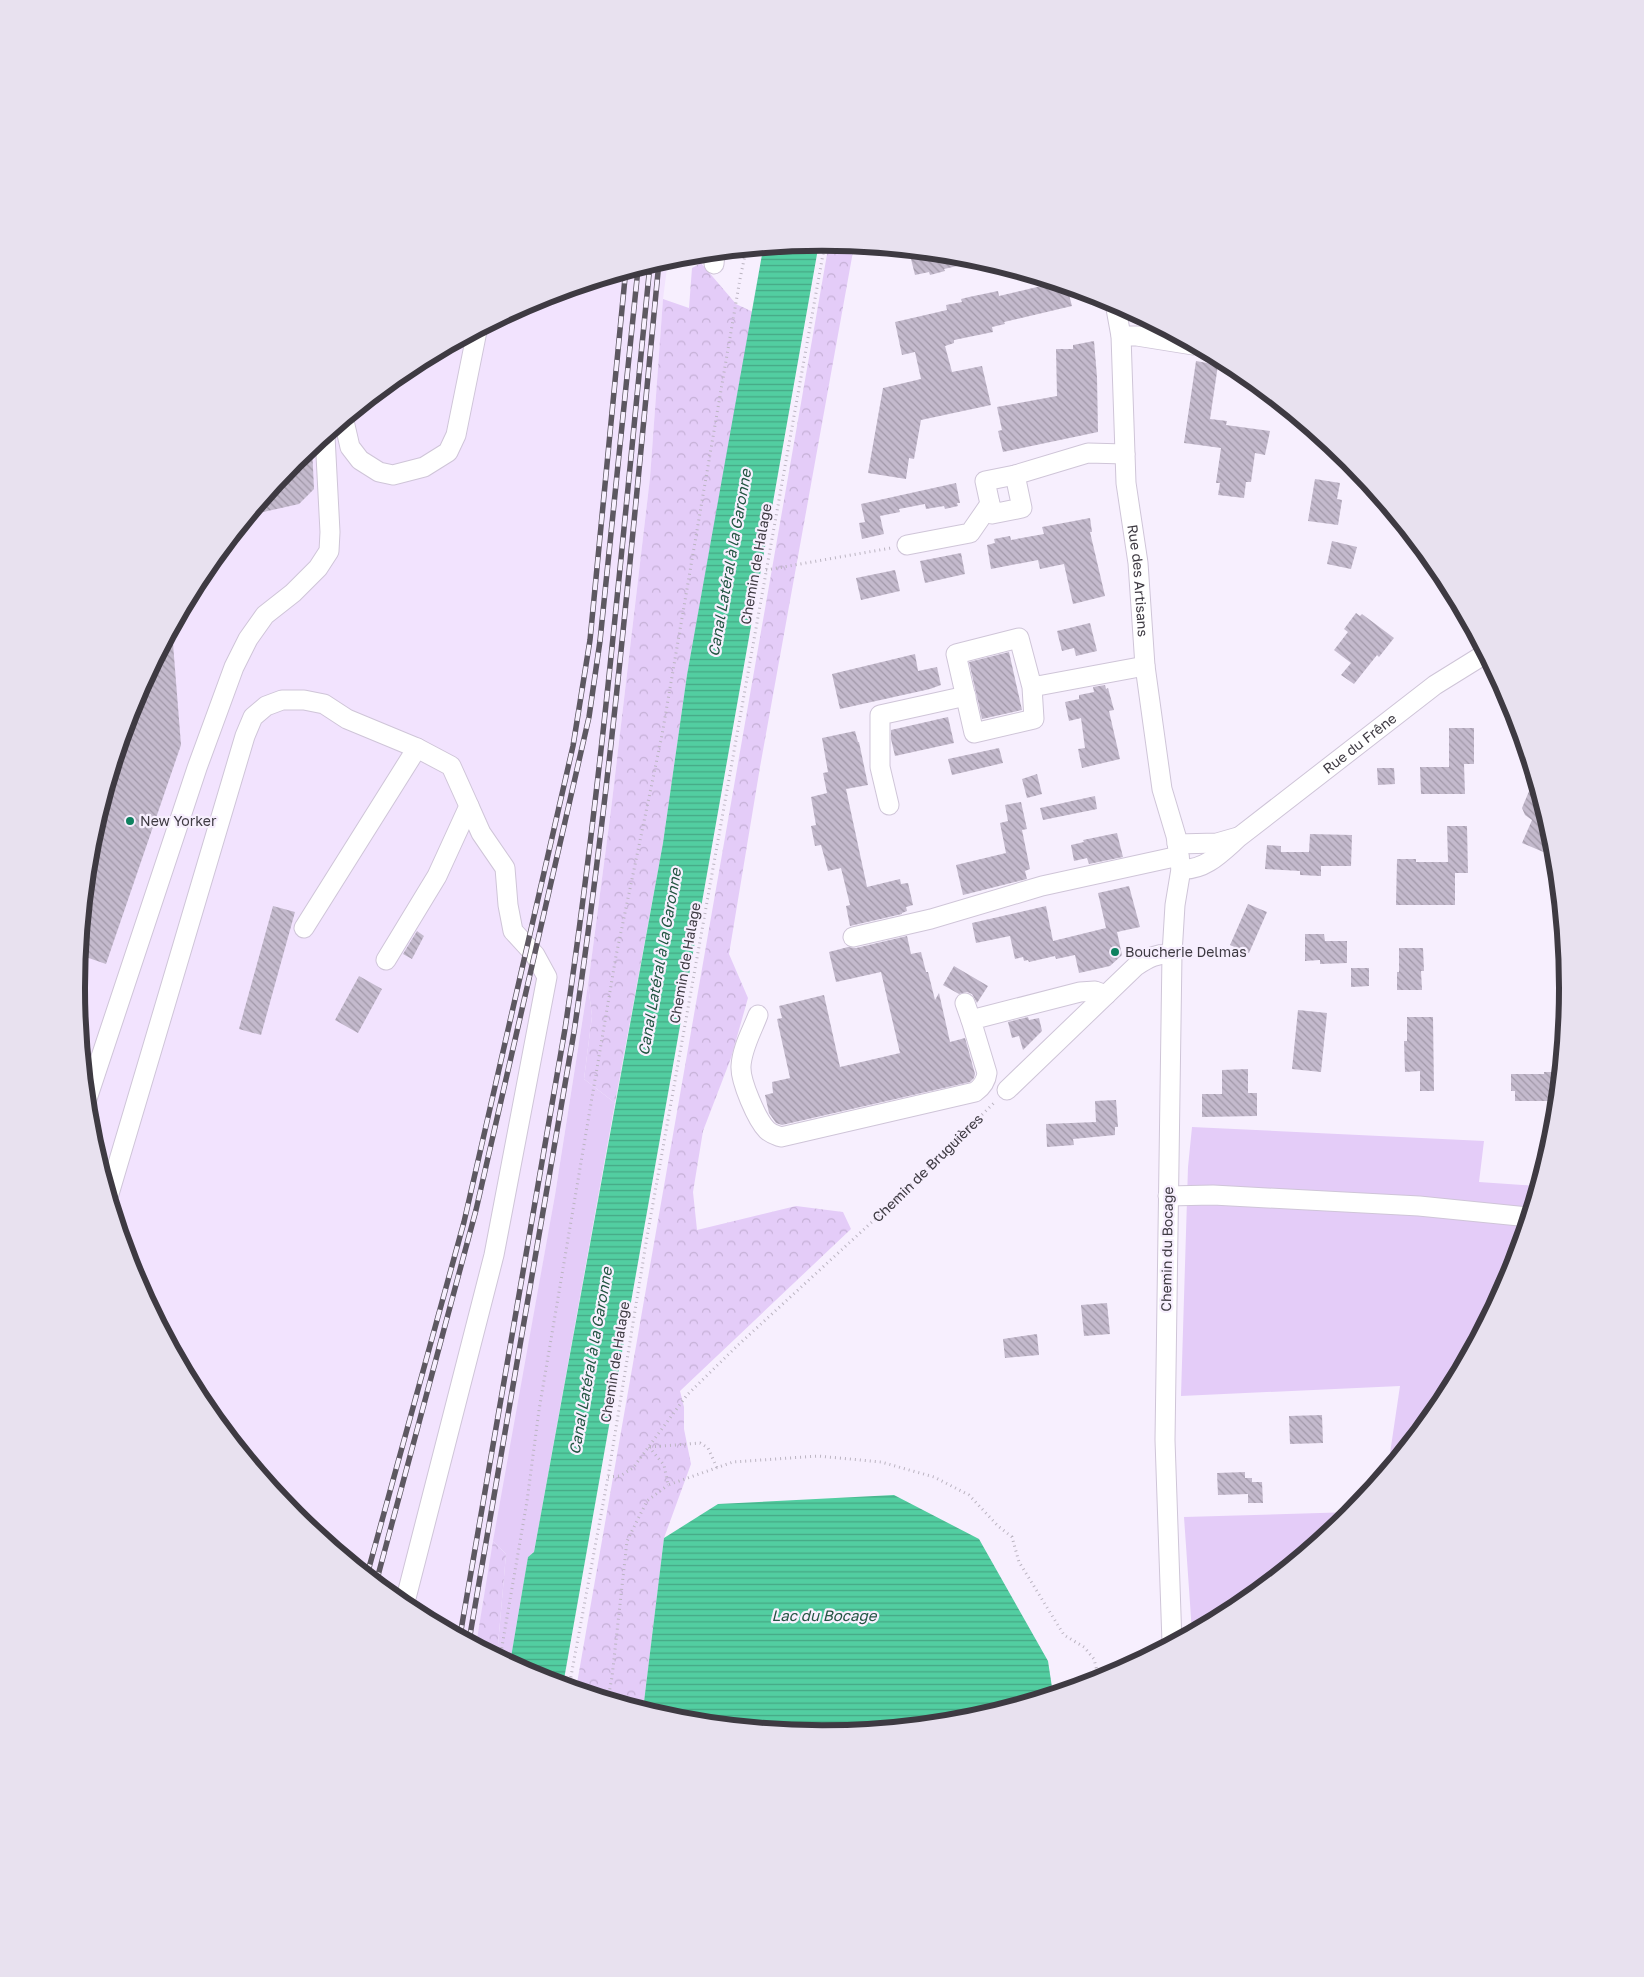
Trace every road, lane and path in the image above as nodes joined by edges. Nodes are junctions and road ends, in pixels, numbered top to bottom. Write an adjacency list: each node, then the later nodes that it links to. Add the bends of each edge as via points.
1 (824, 251): 13 (path, Chemin de Halage)
2 (745, 256): 40 (path, via 662,735 616,956)
3 (1117, 314): 4 (street, Rue des Artisans)
4 (1121, 336): 6 (street); 9 (street, Rue des Artisans)
5 (475, 339): 7 (street, via 456,435 448,452 424,466 393,475 379,472 360,460 350,447)
6 (1175, 342)
7 (345, 426)
8 (325, 444): 29 (street, via 329,551 318,568 293,593 265,615 234,667)
9 (1125, 454): 10 (street, via 1088,453); 15 (street, Rue des Artisans, via 1138,563)
10 (1016, 475): 11 (street, via 985,481); 11 (street, via 1022,508 992,514)
11 (990, 504): 12 (street, via 970,532)
12 (907, 545): 13 (path)
13 (766, 570): 36 (path, Chemin de Halage, via 647,1237)
14 (1480, 657): 21 (street, Rue du Frêne, via 1435,685)
15 (1145, 666): 16 (street); 22 (street, Rue des Artisans, via 1162,789)
16 (1032, 687): 17 (street, via 1034,718 974,733); 17 (street, via 1019,638 956,654)
17 (966, 696): 19 (street, via 880,715 880,767)
18 (417, 748): 20 (street, via 451,766); 23 (street); 31 (street, via 347,719 324,704 304,700 282,700 266,706 254,718 245,736)
19 (889, 805)
20 (469, 806): 26 (street, via 437,876); 38 (street, via 481,833 505,868 513,931 535,955 547,977 494,1255)
21 (1239, 837): 22 (street, Rue du Frêne, via 1217,843 1192,842); 22 (street, Rue du Frêne, via 1219,855 1192,870)
22 (1179, 856): 24 (street, via 1042,886 931,919); 25 (street, Chemin du Bocage)
23 (304, 928)
24 (853, 937)
25 (1172, 954): 27 (street, via 1150,956); 32 (street, Chemin du Bocage)
26 (386, 960)
27 (1106, 995): 28 (street, via 1094,991 1080,992 968,1011 986,1073 983,1084 975,1092 781,1137 772,1134 760,1122 742,1080 743,1052); 30 (street)
28 (758, 1014)
29 (91, 1086)
30 (1007, 1090): 34 (path, Chemin de Bruguières, via 886,1209 687,1395)
31 (112, 1185)
32 (1168, 1196): 33 (street, via 1419,1206); 39 (street, Chemin du Bocage, via 1165,1440)
33 (1523, 1216)
34 (649, 1447): 35 (path, via 700,1442 708,1448); 36 (path, Chemin de Bruguières, via 633,1468 620,1476); 37 (path, via 664,1465)
35 (717, 1468): 37 (path); 41 (path, via 733,1462 818,1456 881,1462 934,1477 970,1495 1012,1537 1020,1562 1064,1635 1084,1647 1094,1659)
36 (608, 1477): 42 (path, Chemin de Halage)
37 (668, 1485): 43 (path, via 647,1501 627,1541)
38 (406, 1596)
39 (1172, 1637)
40 (501, 1651)
41 (1097, 1672)
42 (570, 1680)
43 (609, 1693)

